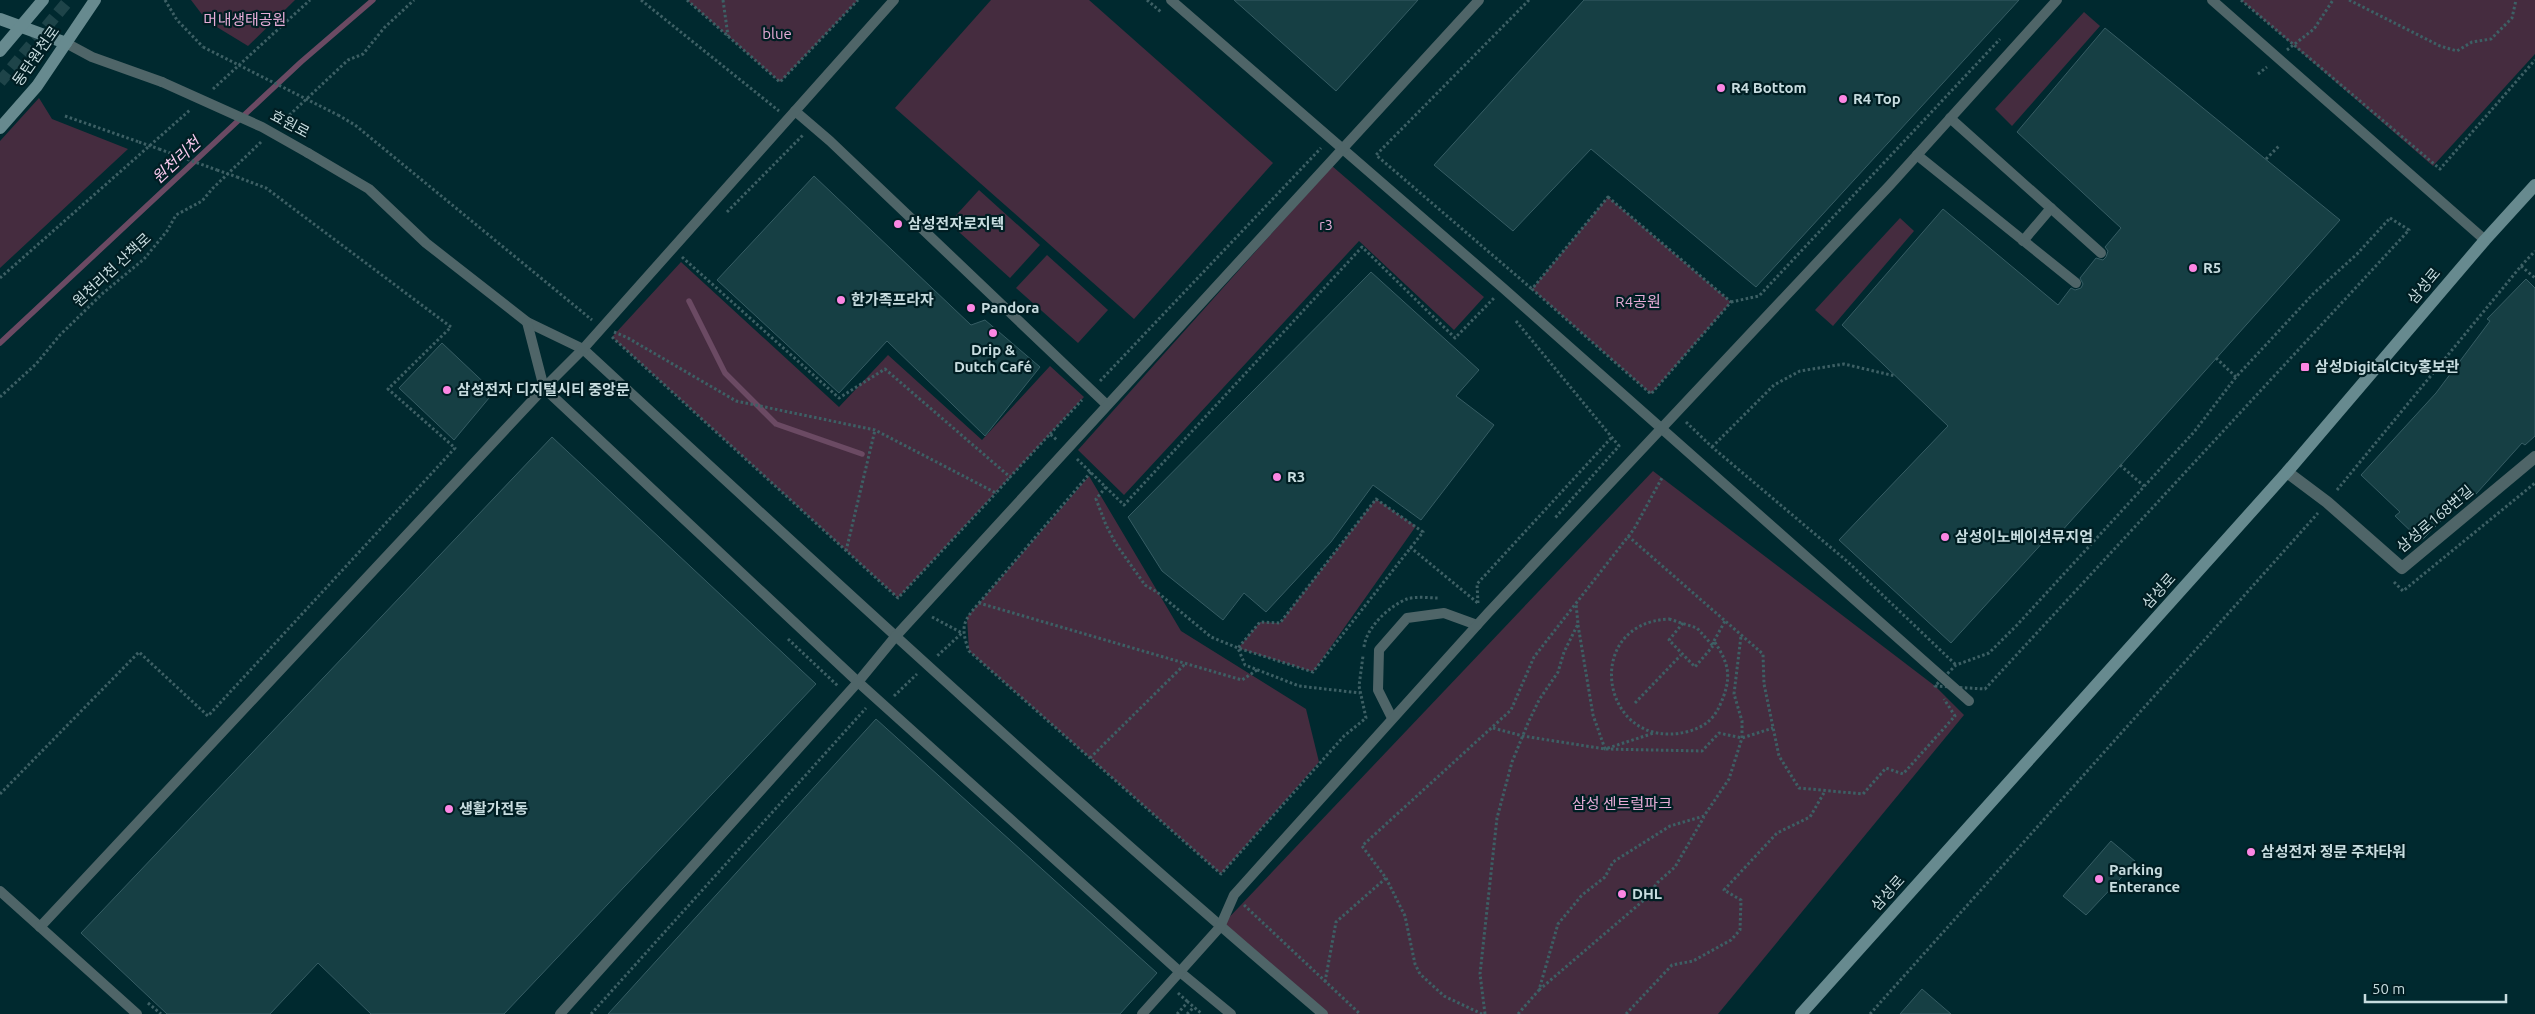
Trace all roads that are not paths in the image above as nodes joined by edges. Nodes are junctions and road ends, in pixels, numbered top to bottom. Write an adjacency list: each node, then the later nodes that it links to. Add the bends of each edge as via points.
1 (43, 0): 9 (street, 동탄원천로)
2 (95, 0): 10 (street, 동탄원천로)
3 (894, 0): 12 (lane)
4 (1171, 0): 15 (lane)
5 (1479, 0): 15 (lane)
6 (2058, 0): 13 (lane)
7 (2212, 0): 19 (lane)
8 (0, 19): 9 (street, 효원로)
9 (21, 27): 10 (street, 효원로); 11 (street, 동탄원천로)
10 (66, 44): 14 (street, 동탄원천로, via 37,86); 23 (lane, 효원로, bridge, via 262,127 369,189 426,243)
11 (0, 51)
12 (792, 115): 24 (lane); 26 (lane, via 830,141)
13 (1950, 118): 16 (lane); 18 (lane)
14 (0, 128)
15 (1341, 149): 26 (lane); 27 (lane)
16 (1917, 155): 20 (lane); 27 (lane)
17 (2535, 185): 19 (street, 삼성로)
18 (2051, 208): 20 (lane); 21 (lane)
19 (2485, 240): 29 (street, 삼성로)
20 (2023, 241): 22 (lane)
21 (2101, 252)
22 (2076, 283)
23 (527, 322): 24 (lane, 효원로); 25 (lane)
24 (583, 349): 25 (lane); 31 (lane, 효원로)
25 (544, 388): 32 (lane); 36 (lane)
26 (1107, 405): 31 (lane)
27 (1662, 428): 30 (lane); 33 (lane)
28 (2535, 457): 29 (street, 삼성로168번길, via 2402,568 2323,507)
29 (2287, 472): 44 (street, 삼성로)
30 (1477, 625): 34 (lane); 34 (lane, via 1444,613 1407,618 1379,650 1378,690)
31 (895, 637): 32 (lane); 37 (lane, 효원로)
32 (858, 682): 38 (lane); 40 (lane)
33 (1969, 701)
34 (1392, 718): 37 (lane, via 1234,894)
35 (0, 891): 36 (lane)
36 (40, 927): 39 (lane)
37 (1220, 927): 38 (lane); 43 (lane, 효원로)
38 (1180, 972): 41 (lane); 42 (lane)
39 (137, 1014)
40 (560, 1014)
41 (1142, 1014)
42 (1230, 1014)
43 (1323, 1014)
44 (1801, 1014)

